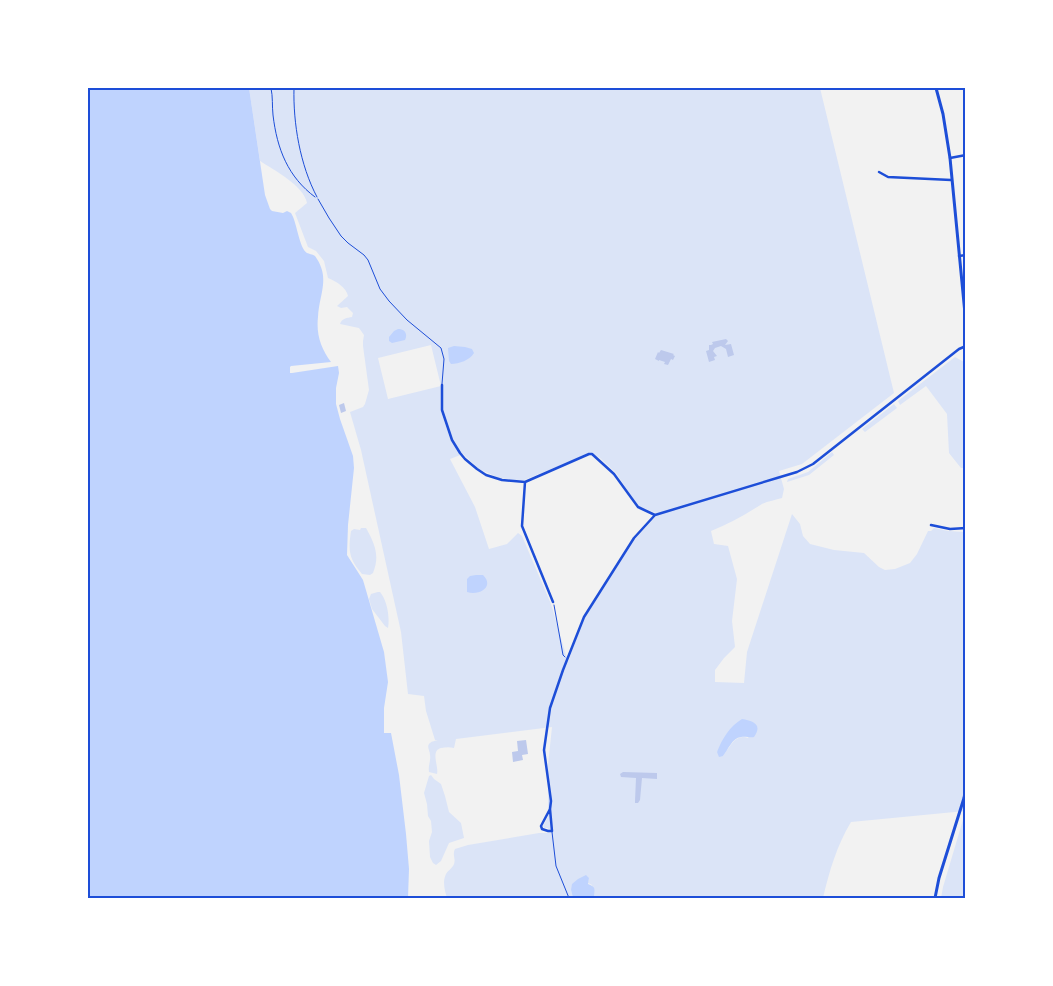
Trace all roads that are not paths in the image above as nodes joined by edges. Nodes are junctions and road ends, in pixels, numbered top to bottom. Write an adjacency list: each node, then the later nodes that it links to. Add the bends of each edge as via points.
1 (938, 88): 3 (street)
2 (966, 155): 3 (street)
3 (950, 158): 5 (street)
4 (879, 172): 5 (street, via 888,176)
5 (951, 180): 8 (street)
6 (318, 199): 11 (lane, via 341,236 368,260 388,301 439,346 444,359)
7 (966, 255): 8 (street)
8 (959, 256): 9 (street)
9 (966, 324)
10 (966, 346): 13 (street, via 813,464 797,472)
11 (442, 385): 12 (street, via 443,417 460,453 491,477)
12 (525, 482): 13 (street, via 592,454 614,474 638,507); 16 (street, via 522,526)
13 (655, 515): 18 (street, via 634,538 584,616 550,708 544,750)
14 (931, 525): 15 (street)
15 (966, 528)
16 (553, 602)
17 (966, 787): 21 (street)
18 (550, 809): 19 (street); 19 (street, via 541,827)
19 (552, 831): 20 (lane, via 556,866)
20 (569, 898)
21 (935, 898)

